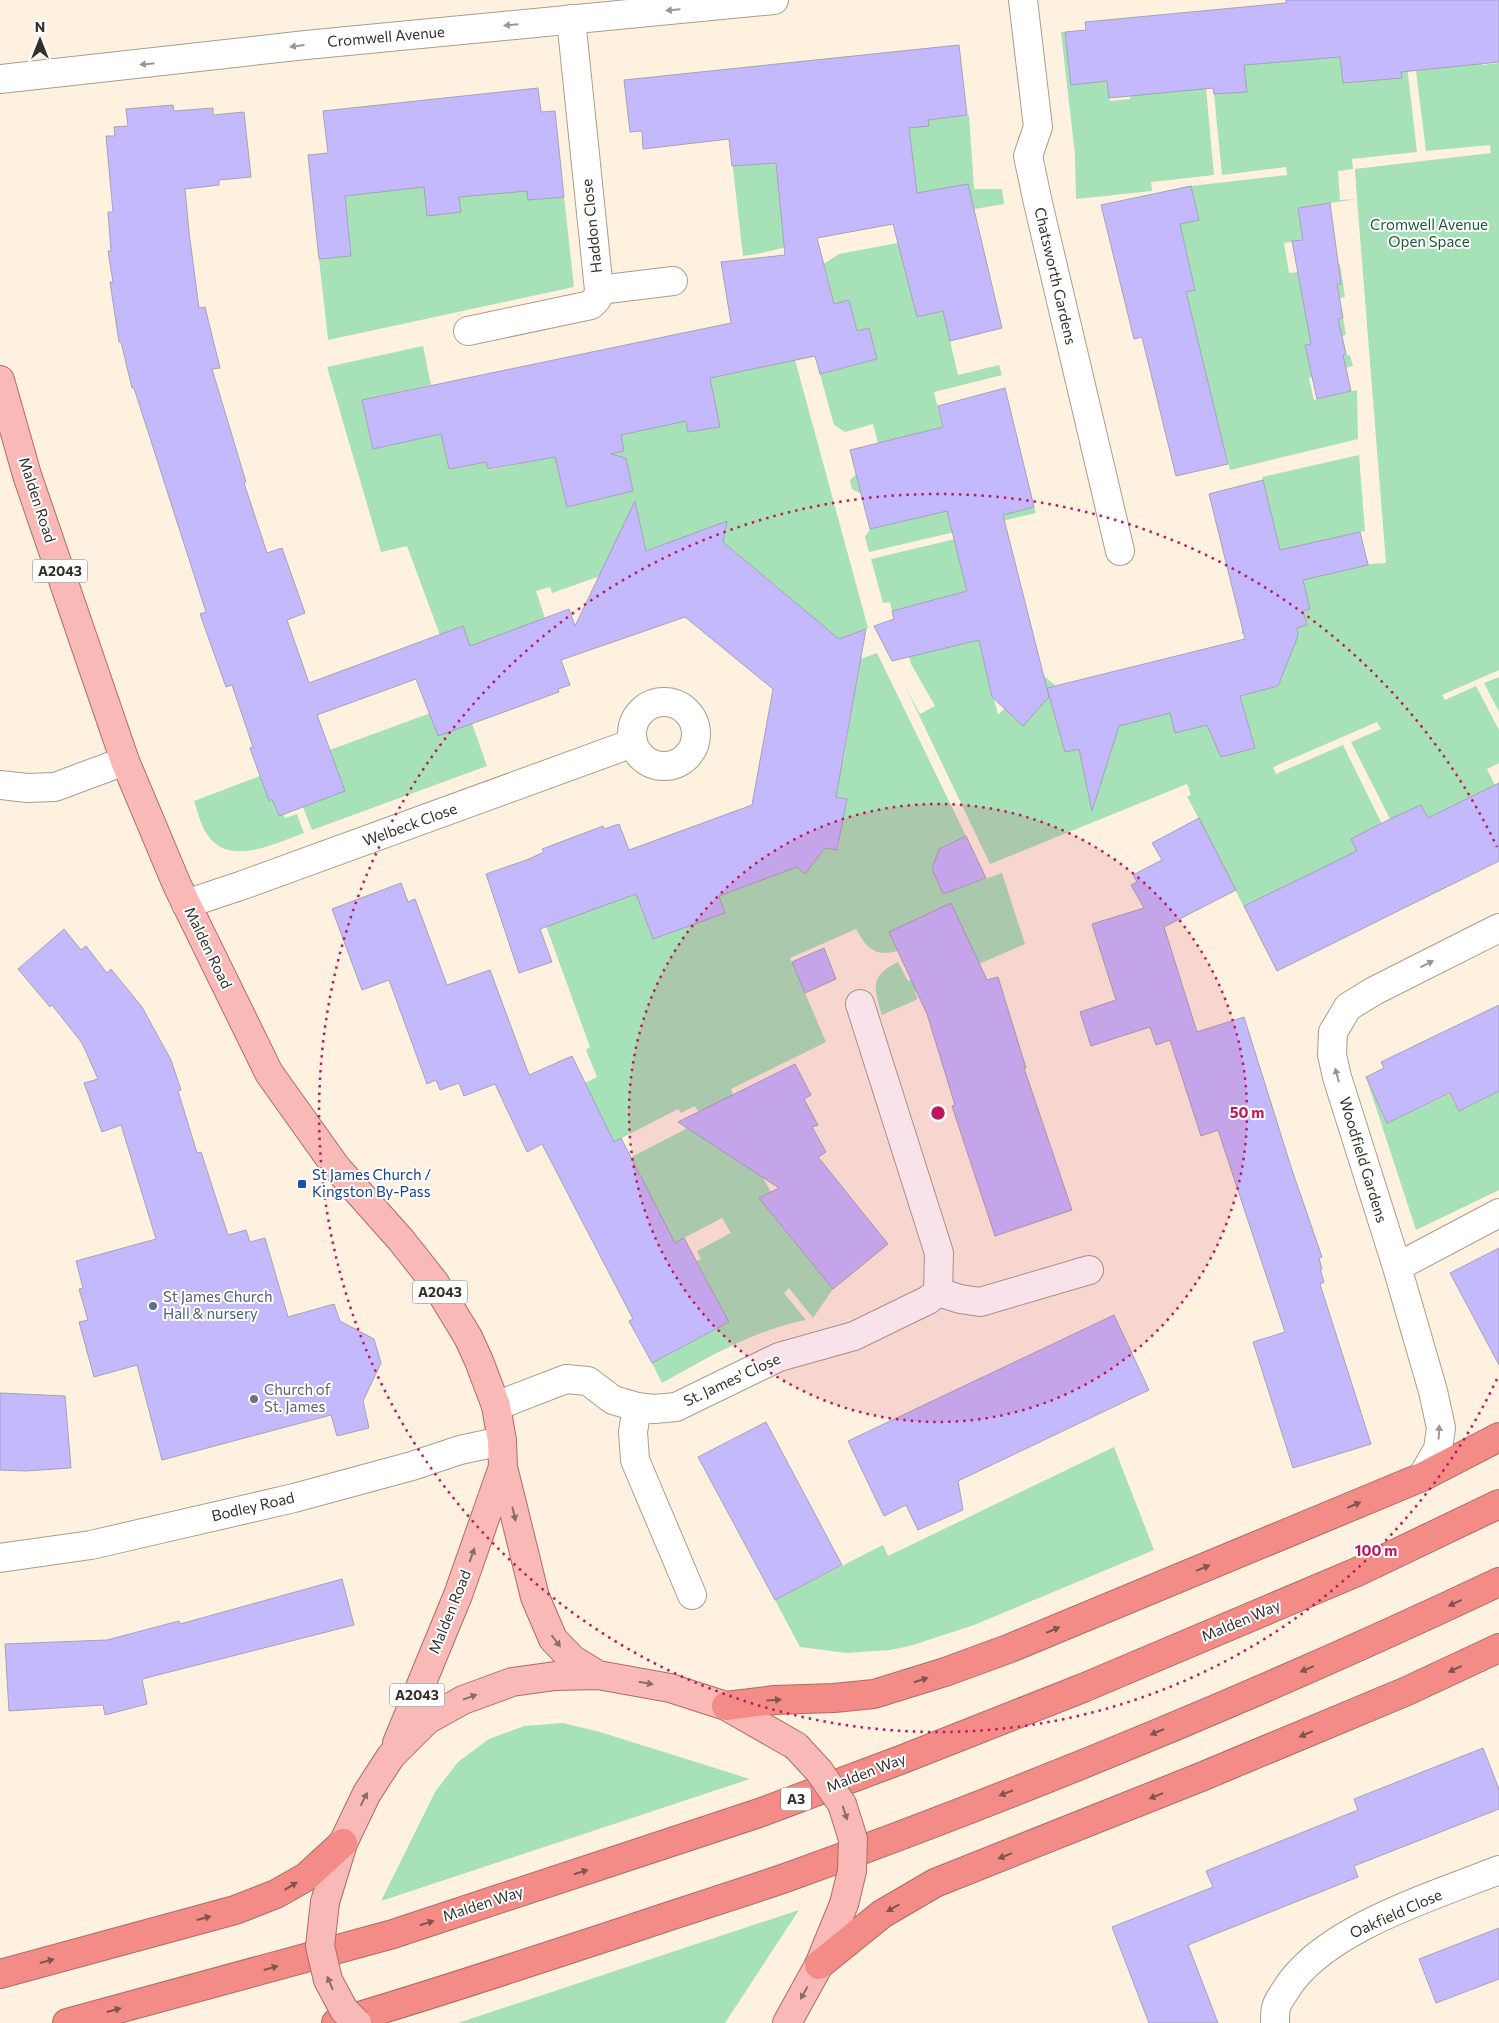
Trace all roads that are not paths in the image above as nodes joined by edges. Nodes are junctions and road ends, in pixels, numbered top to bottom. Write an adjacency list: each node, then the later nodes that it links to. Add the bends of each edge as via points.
1 (774, 0): 3 (street, Cromwell Avenue, one-way to 3)
2 (1023, 0): 9 (street, Chatsworth Gardens, via 1038,127 1028,156)
3 (571, 19): 4 (street, Cromwell Avenue, one-way to 4); 6 (street, Haddon Close)
4 (0, 80)
5 (672, 281): 6 (street)
6 (599, 290): 7 (street, Haddon Close, via 591,305)
7 (468, 331)
8 (0, 380): 11 (main road, Malden Road / A2043, via 27,475)
9 (1120, 551)
10 (633, 743): 13 (street, Welbeck Close)
11 (125, 761): 12 (street, via 55,788); 13 (main road, Malden Road / A2043)
12 (0, 785)
13 (186, 904): 20 (main road, Malden Road / A2043, via 270,1073 336,1167 435,1283 468,1337)
14 (1499, 928): 17 (street, Woodfield Gardens, one-way to 14, via 1332,1055 1333,1032 1348,1007)
15 (860, 1004): 19 (street, via 939,1253)
16 (1499, 1214): 17 (street)
17 (1397, 1267): 24 (street, Woodfield Gardens, one-way to 17, via 1438,1449 1441,1428)
18 (1089, 1270): 19 (street, via 980,1302)
19 (938, 1292): 21 (street, St. James' Close, via 854,1336 779,1357 676,1407)
20 (496, 1406): 21 (street, St. James' Close, via 566,1379 588,1381 613,1400); 23 (main road, Malden Road / A2043)
21 (637, 1407): 28 (street, via 633,1432 635,1460)
22 (1499, 1437): 24 (highway)
23 (503, 1454): 26 (street, Bodley Road, via 460,1450 294,1498 100,1544); 30 (main road, Malden Road / A2043, one-way to 30, via 535,1597 553,1639 572,1659); 32 (main road, Malden Road / A2043, one-way to 23, via 458,1595)
24 (1422, 1476): 31 (highway, one-way to 24, via 874,1694 945,1672 1008,1649)
25 (1499, 1504): 38 (highway, Malden Way / A3, one-way to 25, via 394,1934 762,1812 1101,1680 1357,1572)
26 (0, 1558)
27 (1499, 1582): 39 (highway, one-way to 39, via 1366,1644 1108,1753 928,1824 787,1877 420,1999)
28 (692, 1595)
29 (1499, 1648): 35 (highway, one-way to 35, via 1407,1691 1201,1777 935,1883 882,1914)
30 (598, 1675): 31 (main road, one-way to 31, via 670,1688); 32 (main road, one-way to 30, via 427,1720 463,1700 512,1682 554,1676)
31 (726, 1706): 35 (main road, one-way to 35, bridge, via 796,1746 819,1770 842,1804 853,1839 852,1871 844,1904)
32 (391, 1756): 33 (main road, one-way to 32, via 367,1793)
33 (343, 1843): 36 (highway, one-way to 33, via 235,1910 276,1894 306,1876); 40 (main road, one-way to 33, bridge, via 344,2010 328,1980 320,1946 325,1902)
34 (1499, 1870): 41 (street, Oakfield Close, via 1380,1918 1318,1954 1293,1977 1276,2006)
35 (819, 1965): 37 (main road, one-way to 37)
36 (0, 1974)
37 (788, 2022)
38 (67, 2023)
39 (336, 2023)
40 (357, 2023)
41 (1275, 2023)

